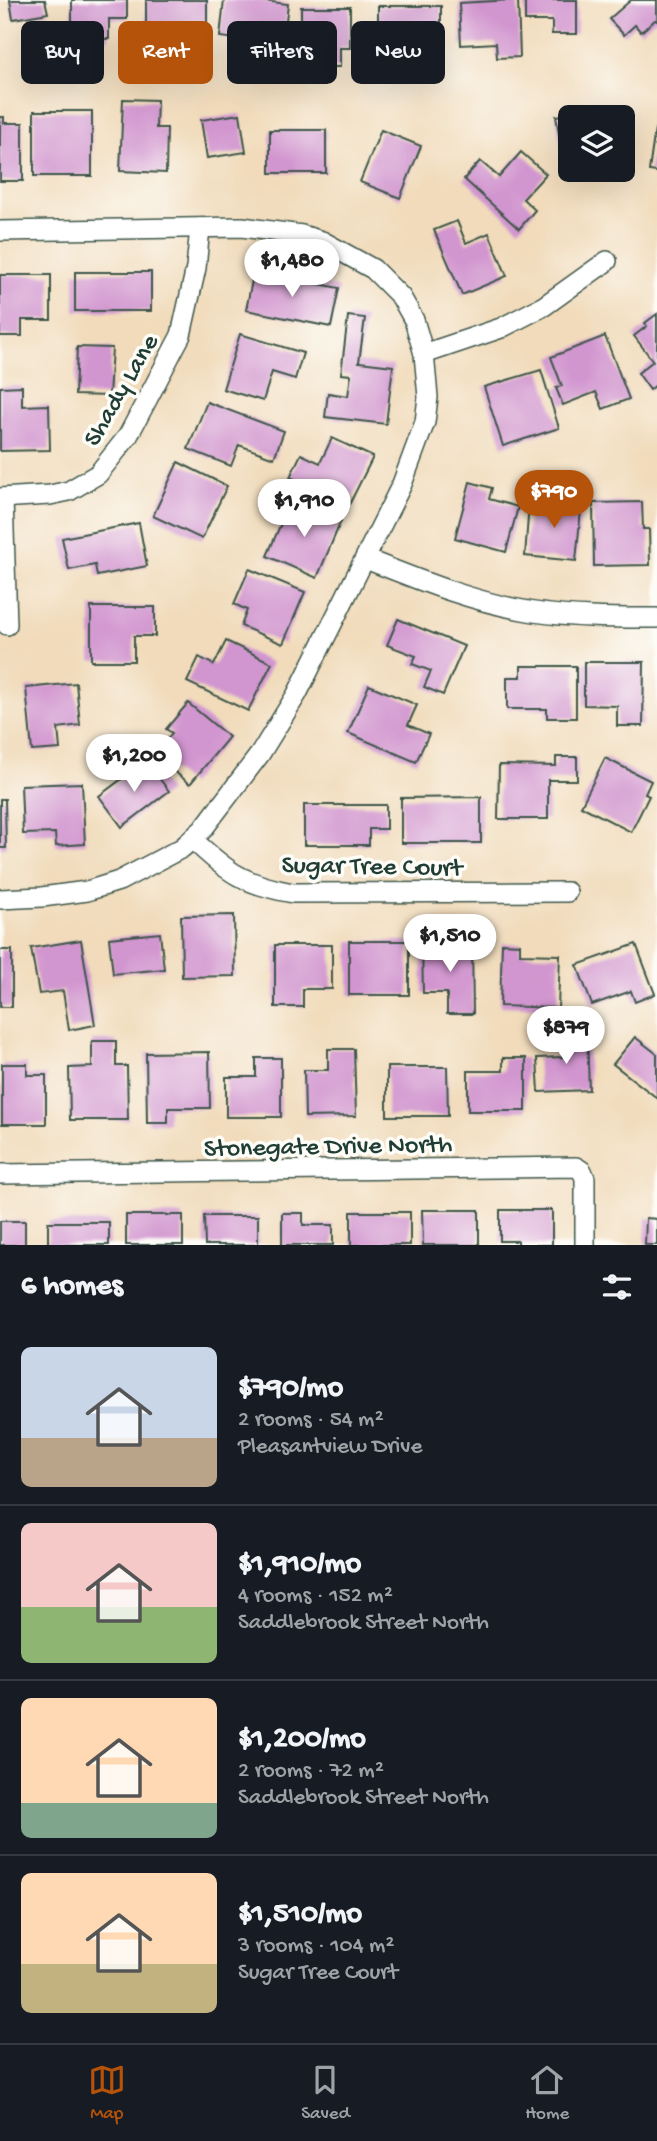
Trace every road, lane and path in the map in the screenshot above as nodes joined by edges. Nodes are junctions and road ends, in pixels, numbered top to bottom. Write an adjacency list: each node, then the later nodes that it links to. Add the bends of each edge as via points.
1 (200, 228): 2 (street); 4 (street, via 302,235 373,269 401,297); 5 (street, Shady Lane, via 181,335 128,436 98,474 69,491)
2 (0, 231)
3 (607, 261): 4 (street, via 501,328)
4 (424, 354): 6 (street, via 425,422)
5 (2, 498): 8 (street)
6 (366, 559): 7 (street, via 477,600 535,612); 9 (street, via 297,694 260,754)
7 (657, 618)
8 (7, 625)
9 (192, 839): 10 (street, Sugar Tree Court, via 228,872 264,888 293,893); 11 (street, via 119,881 87,891)
10 (567, 892)
11 (0, 899)
12 (0, 1174): 13 (street, Stonegate Drive North, via 576,1167 585,1178)
13 (585, 1245)

